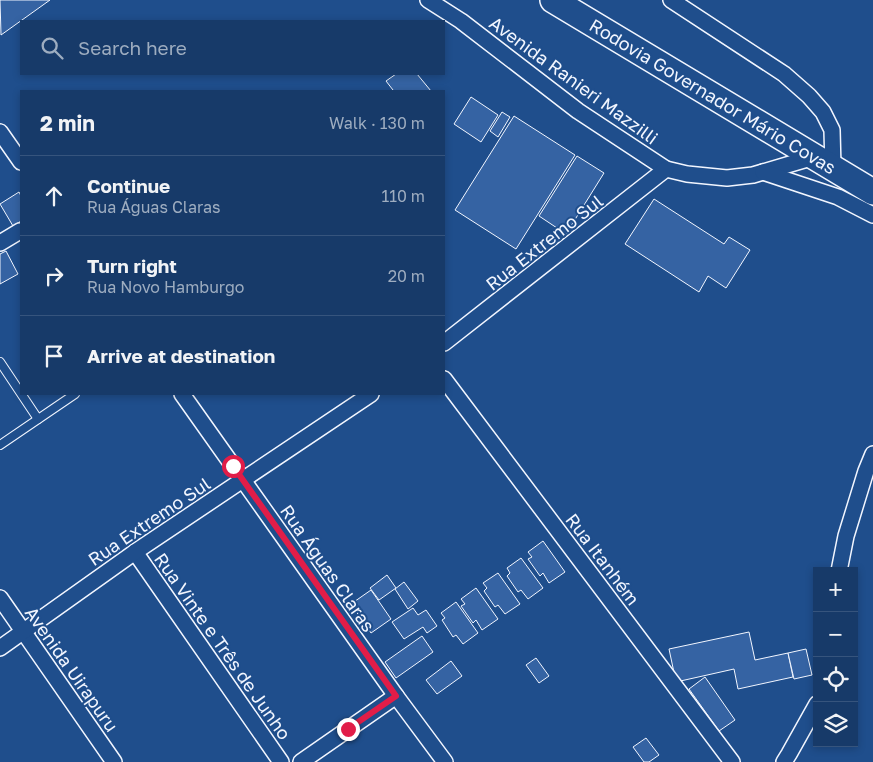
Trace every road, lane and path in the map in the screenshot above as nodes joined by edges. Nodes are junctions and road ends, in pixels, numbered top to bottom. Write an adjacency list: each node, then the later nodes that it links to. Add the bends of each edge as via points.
1 (428, 0): 7 (street, Avenida Ranieri Mazzilli, via 461,21 578,111)
2 (554, 0): 6 (highway, Rodovia Governador Mário Covas)
3 (671, 0): 6 (street, via 784,74 809,96 823,112 832,130)
4 (0, 132): 5 (street)
5 (20, 161)
6 (824, 162): 8 (street, Avenida Ranieri Mazzilli); 9 (highway, Rodovia Governador Mário Covas)
7 (666, 169): 8 (street, Avenida Ranieri Mazzilli, via 727,178); 13 (street, Rua Extremo Sul)
8 (763, 172): 10 (street, Avenida Ranieri Mazzilli, via 838,197)
9 (873, 192)
10 (873, 215)
11 (20, 231): 12 (street)
12 (0, 242)
13 (445, 342)
14 (0, 362): 16 (lane)
15 (445, 380): 37 (street, Rua Itanhém)
16 (20, 392)
17 (22, 395): 21 (lane)
18 (74, 395): 21 (lane)
19 (183, 395): 24 (street, Rua Águas Claras)
20 (370, 395): 24 (street, Rua Extremo Sul)
21 (38, 419): 22 (lane)
22 (0, 445)
23 (873, 454): 26 (street, via 846,536)
24 (243, 480): 25 (street, Rua Extremo Sul); 30 (street, Rua Águas Claras)
25 (135, 552): 28 (street, Rua Extremo Sul); 34 (street, Rua Vinte e Três de Junho)
26 (840, 567)
27 (0, 598): 28 (street, Avenida Uirapuru)
28 (23, 631): 29 (street, Rua Extremo Sul); 33 (street, Avenida Uirapuru)
29 (0, 648)
30 (396, 696): 35 (street); 36 (street, Rua Águas Claras)
31 (813, 711): 32 (street)
32 (786, 758): 38 (street)
33 (114, 762)
34 (280, 762)
35 (301, 762)
36 (445, 762)
37 (732, 762)
38 (774, 762)

